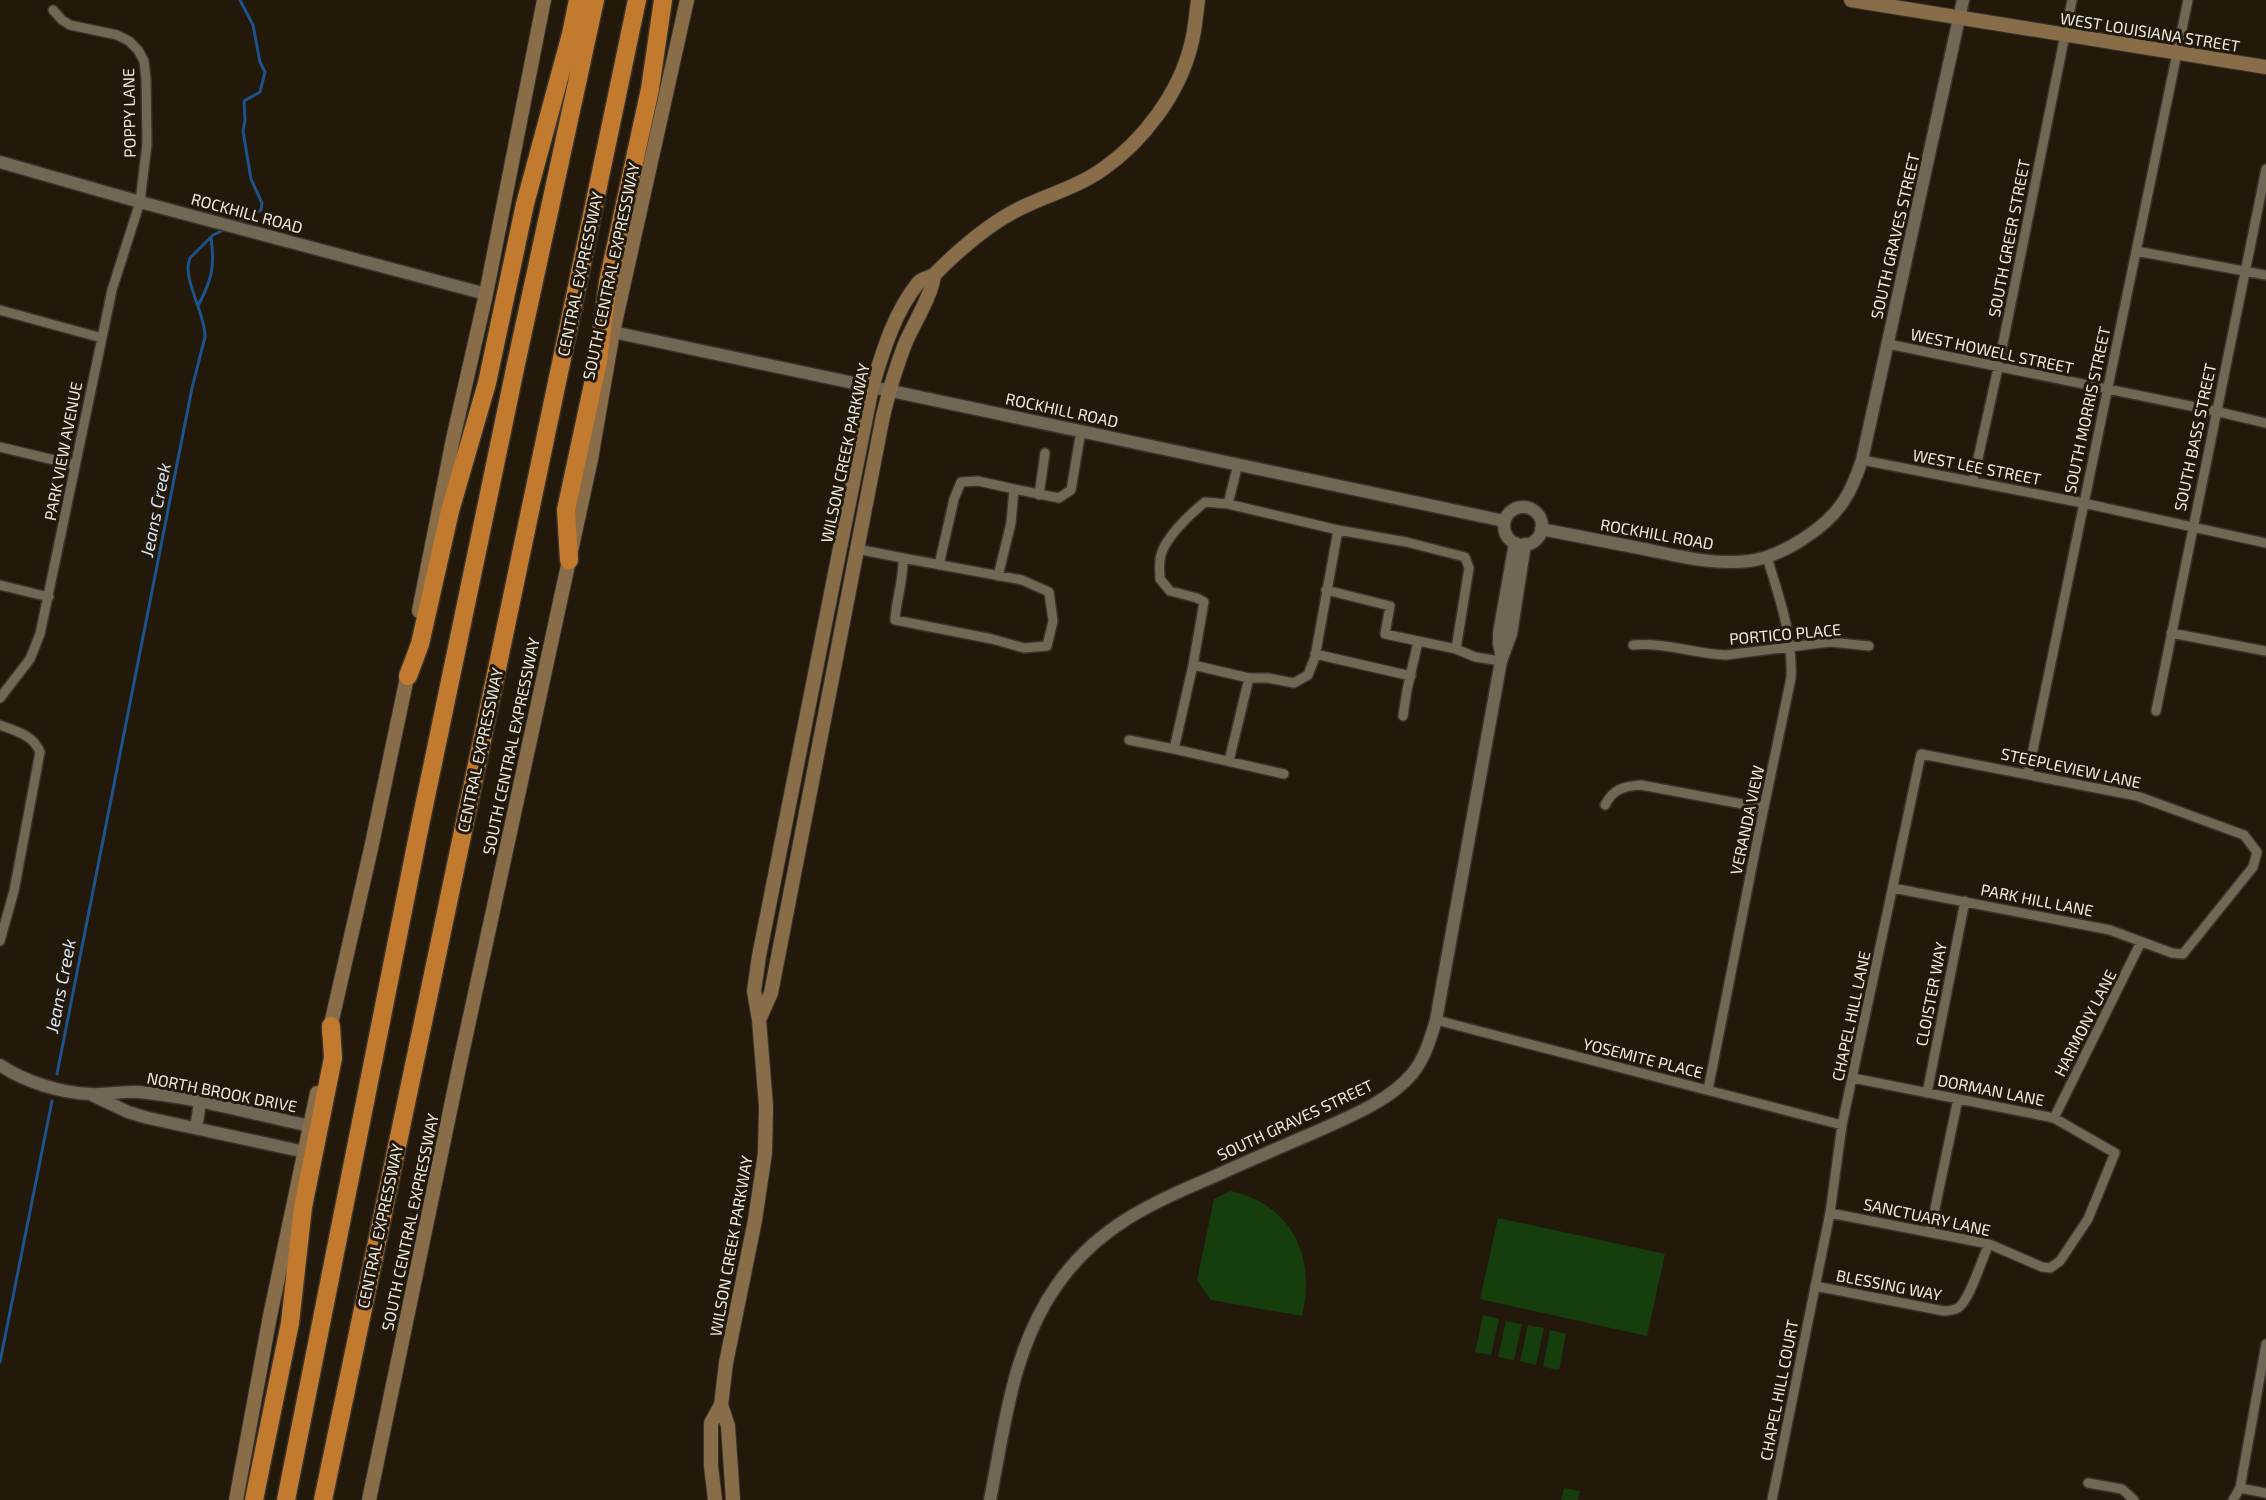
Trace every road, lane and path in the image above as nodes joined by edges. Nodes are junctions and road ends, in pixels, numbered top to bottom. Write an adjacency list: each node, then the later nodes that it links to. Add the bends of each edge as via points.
1 (544, 0): 24 (main road)
2 (578, 0): 71 (highway, via 525,204 487,383 450,511 420,644)
3 (595, 0): 119 (highway, via 418,835)
4 (637, 0): 120 (highway, CENTRAL EXPRESSWAY)
5 (663, 0): 55 (highway, via 651,89 608,282 598,361 566,510)
6 (687, 0): 26 (main road, SOUTH CENTRAL EXPRESSWAY)
7 (1198, 0): 22 (main road, via 1185,63 1148,130 1102,170 993,224)
8 (1851, 0): 13 (main road, WEST LOUISIANA STREET)
9 (1963, 0): 13 (street, SOUTH GRAVES STREET)
10 (2072, 0): 14 (street, SOUTH GREER STREET)
11 (2188, 0): 15 (street, SOUTH MORRIS STREET)
12 (53, 10): 19 (street, POPPY LANE, via 70,25 122,37 141,54 146,79 147,144)
13 (1959, 19): 14 (main road, WEST LOUISIANA STREET); 28 (street, SOUTH GRAVES STREET)
14 (2066, 35): 15 (main road, WEST LOUISIANA STREET); 29 (street, SOUTH GREER STREET)
15 (2177, 53): 16 (main road, WEST LOUISIANA STREET); 20 (street, SOUTH MORRIS STREET)
16 (2266, 67)
17 (0, 162): 19 (street, ROCKHILL ROAD)
18 (2266, 169): 21 (street, SOUTH BASS STREET)
19 (140, 202): 24 (street, ROCKHILL ROAD); 27 (street, PARK VIEW AVENUE, via 116,272)
20 (2136, 251): 21 (street); 31 (street, SOUTH MORRIS STREET)
21 (2246, 272): 23 (street); 33 (street, SOUTH BASS STREET)
22 (934, 275): 30 (main road, WILSON CREEK PARKWAY, via 920,281 901,309); 32 (main road, WILSON CREEK PARKWAY, via 933,288 918,314)
23 (2266, 275)
24 (486, 294): 71 (main road, via 440,503)
25 (0, 310): 27 (street)
26 (613, 332): 30 (street, ROCKHILL ROAD); 55 (main road, SOUTH CENTRAL EXPRESSWAY)
27 (102, 338): 40 (street, PARK VIEW AVENUE)
28 (1888, 344): 29 (street, WEST HOWELL STREET); 38 (street, SOUTH GRAVES STREET)
29 (1998, 368): 31 (street, WEST HOWELL STREET); 41 (street, SOUTH GREER STREET)
30 (872, 387): 32 (street, ROCKHILL ROAD); 91 (main road, WILSON CREEK PARKWAY, via 759,956 754,992)
31 (2107, 389): 33 (street, WEST HOWELL STREET); 44 (street, SOUTH MORRIS STREET)
32 (889, 390): 35 (street, ROCKHILL ROAD); 52 (main road, WILSON CREEK PARKWAY)
33 (2215, 411): 34 (street, WEST HOWELL STREET); 47 (street, SOUTH BASS STREET)
34 (2266, 423)
35 (1081, 431): 39 (street, ROCKHILL ROAD); 43 (street, via 1071,490 1059,498)
36 (0, 447): 40 (street)
37 (1045, 453): 43 (street)
38 (1862, 460): 41 (street, WEST LEE STREET); 53 (street, SOUTH GRAVES STREET, via 1842,503 1818,528 1796,544)
39 (1238, 464): 45 (street); 46 (street, ROCKHILL ROAD)
40 (75, 465): 60 (street, PARK VIEW AVENUE)
41 (1973, 481): 44 (street, WEST LEE STREET)
42 (1014, 489): 43 (street); 56 (street, via 978,481 961,482); 57 (street, via 1011,523)
43 (1039, 495)
44 (2083, 503): 47 (street, WEST LEE STREET); 83 (street, SOUTH MORRIS STREET)
45 (1228, 504): 49 (street); 70 (street, via 1205,502 1193,511 1160,558 1160,579 1170,591 1204,602)
46 (1504, 521): 48 (street, via 1513,509 1525,507 1536,512); 51 (street, via 1507,536)
47 (2192, 526): 50 (street, WEST LEE STREET); 61 (street, SOUTH BASS STREET)
48 (1541, 529): 51 (street, via 1535,540); 53 (street, ROCKHILL ROAD, via 1700,560 1729,562)
49 (1338, 530): 59 (street); 66 (street, via 1465,557 1469,568)
50 (2266, 543)
51 (1520, 544): 69 (street, SOUTH GRAVES STREET, via 1499,633)
52 (856, 549): 54 (street); 91 (main road, WILSON CREEK PARKWAY, via 771,993)
53 (1767, 557): 65 (street, VERANDA VIEW)
54 (903, 558): 56 (street); 57 (street, via 895,620 1024,648 1047,646 1053,621 1049,592 1022,580)
55 (569, 560): 121 (main road, SOUTH CENTRAL EXPRESSWAY)
56 (939, 565): 57 (street)
57 (998, 576)
58 (0, 585): 60 (street)
59 (1326, 590): 62 (street, via 1390,606 1385,634); 68 (street)
60 (49, 597): 74 (street, PARK VIEW AVENUE, via 30,659)
61 (2171, 633): 67 (street); 75 (street, SOUTH BASS STREET)
62 (1418, 642): 66 (street); 72 (street)
63 (1633, 645): 65 (street, PORTICO PLACE, via 1710,655)
64 (1869, 646): 65 (street, PORTICO PLACE, via 1830,642)
65 (1791, 648): 85 (street, VERANDA VIEW, via 1787,704)
66 (1456, 650): 69 (street)
67 (2266, 651)
68 (1315, 654): 72 (street); 73 (street, via 1308,675 1294,683)
69 (1501, 660): 92 (street, SOUTH GRAVES STREET)
70 (1193, 665): 73 (street); 79 (street)
71 (408, 676): 93 (main road)
72 (1411, 676): 76 (street)
73 (1249, 678): 81 (street)
74 (0, 698)
75 (2156, 711)
76 (1403, 716)
77 (0, 725): 88 (street, via 31,737 40,752 14,891)
78 (1129, 740): 79 (street)
79 (1174, 749): 81 (street)
80 (1921, 754): 83 (street, STEEPLEVIEW LANE); 86 (street, CHAPEL HILL LANE)
81 (1229, 761): 82 (street)
82 (1284, 774)
83 (2028, 774): 90 (street, STEEPLEVIEW LANE, via 2137,796 2244,835 2257,852 2253,867 2183,954)
84 (1605, 805): 85 (street, via 1615,791 1641,785)
85 (1764, 808): 96 (street, VERANDA VIEW)
86 (1893, 888): 87 (street, PARK HILL LANE); 95 (street, CHAPEL HILL LANE)
87 (1965, 901): 89 (street, PARK HILL LANE, via 2110,930); 97 (street, CLOISTER WAY)
88 (0, 941)
89 (2141, 942): 90 (street, PARK HILL LANE); 101 (street, HARMONY LANE)
90 (2172, 953)
91 (759, 1020): 113 (main road, WILSON CREEK PARKWAY, via 766,1106 765,1153)
92 (1436, 1020): 96 (street, YOSEMITE PLACE); 124 (street, SOUTH GRAVES STREET, via 1423,1058 1411,1075 1377,1102 1154,1203 1118,1224 1076,1262 1041,1310 1020,1359)
93 (331, 1026): 103 (main road); 118 (highway, via 333,1058 303,1207 290,1323)
94 (0, 1065): 98 (street, NORTH BROOK DRIVE, via 44,1085)
95 (1853, 1078): 97 (street, DORMAN LANE); 102 (street, CHAPEL HILL LANE)
96 (1708, 1090): 102 (street, YOSEMITE PLACE)
97 (1927, 1093): 99 (street, DORMAN LANE)
98 (91, 1094): 100 (street, NORTH BROOK DRIVE, via 136,1092); 104 (street, NORTH BROOK DRIVE, via 128,1112)
99 (1958, 1099): 101 (street, DORMAN LANE); 107 (street)
100 (200, 1103): 103 (street, NORTH BROOK DRIVE); 104 (street)
101 (2054, 1118): 109 (street, DORMAN LANE, via 2115,1153 2088,1219 2060,1262)
102 (1842, 1125): 106 (street, CHAPEL HILL LANE)
103 (310, 1126): 105 (main road)
104 (196, 1128): 105 (street, NORTH BROOK DRIVE)
105 (304, 1152): 117 (main road)
106 (1830, 1213): 107 (street, SANCTUARY LANE); 110 (street, CHAPEL HILL LANE)
107 (1930, 1232): 108 (street, SANCTUARY LANE)
108 (1989, 1244): 109 (street, SANCTUARY LANE); 110 (street, BLESSING WAY, via 1965,1299 1951,1311)
109 (2050, 1268)
110 (1815, 1286): 125 (street, CHAPEL HILL COURT)
111 (2266, 1344): 112 (street)
112 (2264, 1375): 115 (street)
113 (721, 1405): 122 (main road, WILSON CREEK PARKWAY, via 711,1423); 123 (main road, WILSON CREEK PARKWAY, via 728,1426)
114 (2088, 1483): 126 (street, via 2122,1489)
115 (2240, 1488): 116 (street); 127 (street)
116 (2266, 1494)
117 (236, 1500)
118 (254, 1500)
119 (286, 1500)
120 (323, 1500)
121 (369, 1500)
122 (715, 1500)
123 (733, 1500)
124 (990, 1500)
125 (1772, 1500)
126 (2134, 1500)
127 (2233, 1500)

